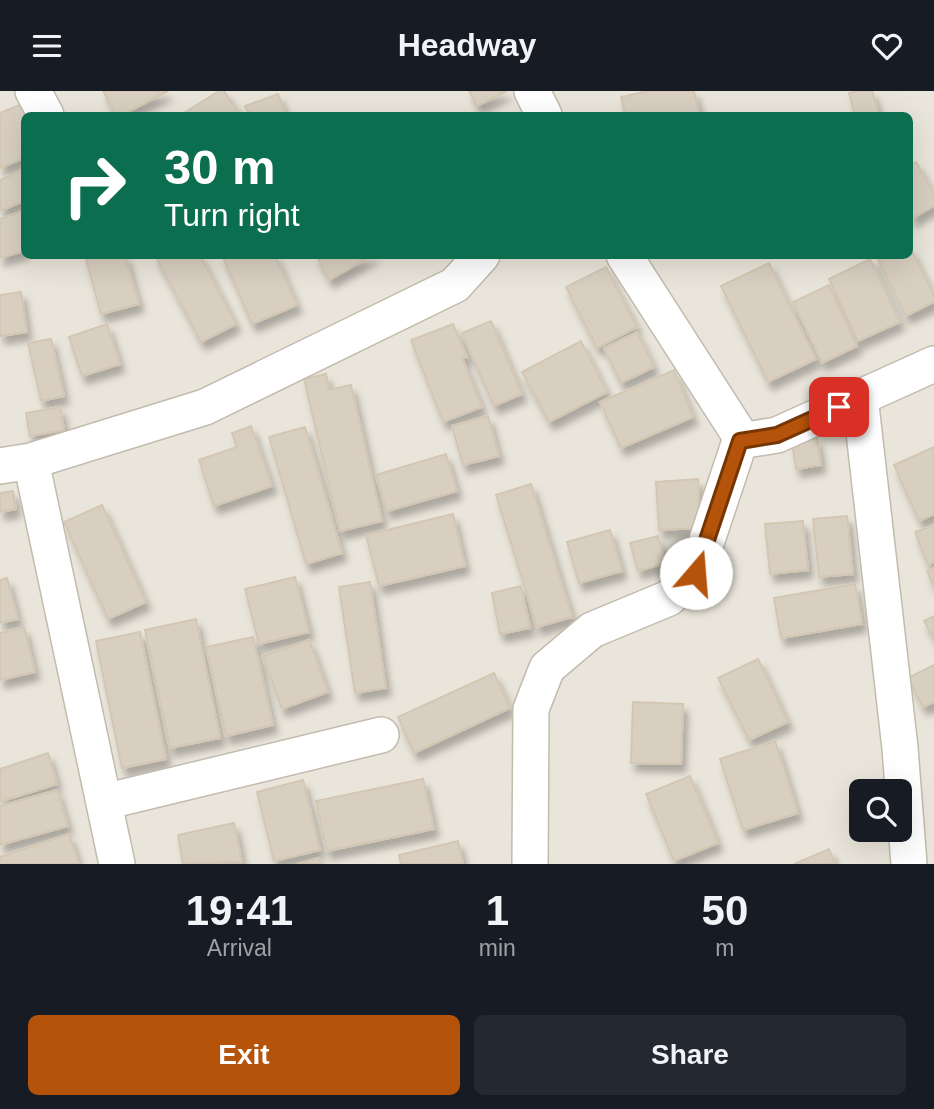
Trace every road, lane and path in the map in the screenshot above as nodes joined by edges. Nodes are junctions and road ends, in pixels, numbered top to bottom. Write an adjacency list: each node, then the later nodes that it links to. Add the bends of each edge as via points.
1 (33, 91): 3 (street)
2 (532, 91): 4 (street)
3 (45, 112)
4 (542, 112)
5 (478, 259): 10 (street, via 455,285 205,407)
6 (626, 259): 9 (street)
7 (934, 364): 8 (street)
8 (860, 397): 9 (street, via 777,435); 15 (street)
9 (740, 441): 14 (street, via 696,573 669,598 592,630 547,668 531,709)
10 (16, 463): 12 (street)
11 (381, 735): 12 (street)
12 (104, 802): 13 (street)
13 (117, 864)
14 (530, 864)
15 (909, 864)

